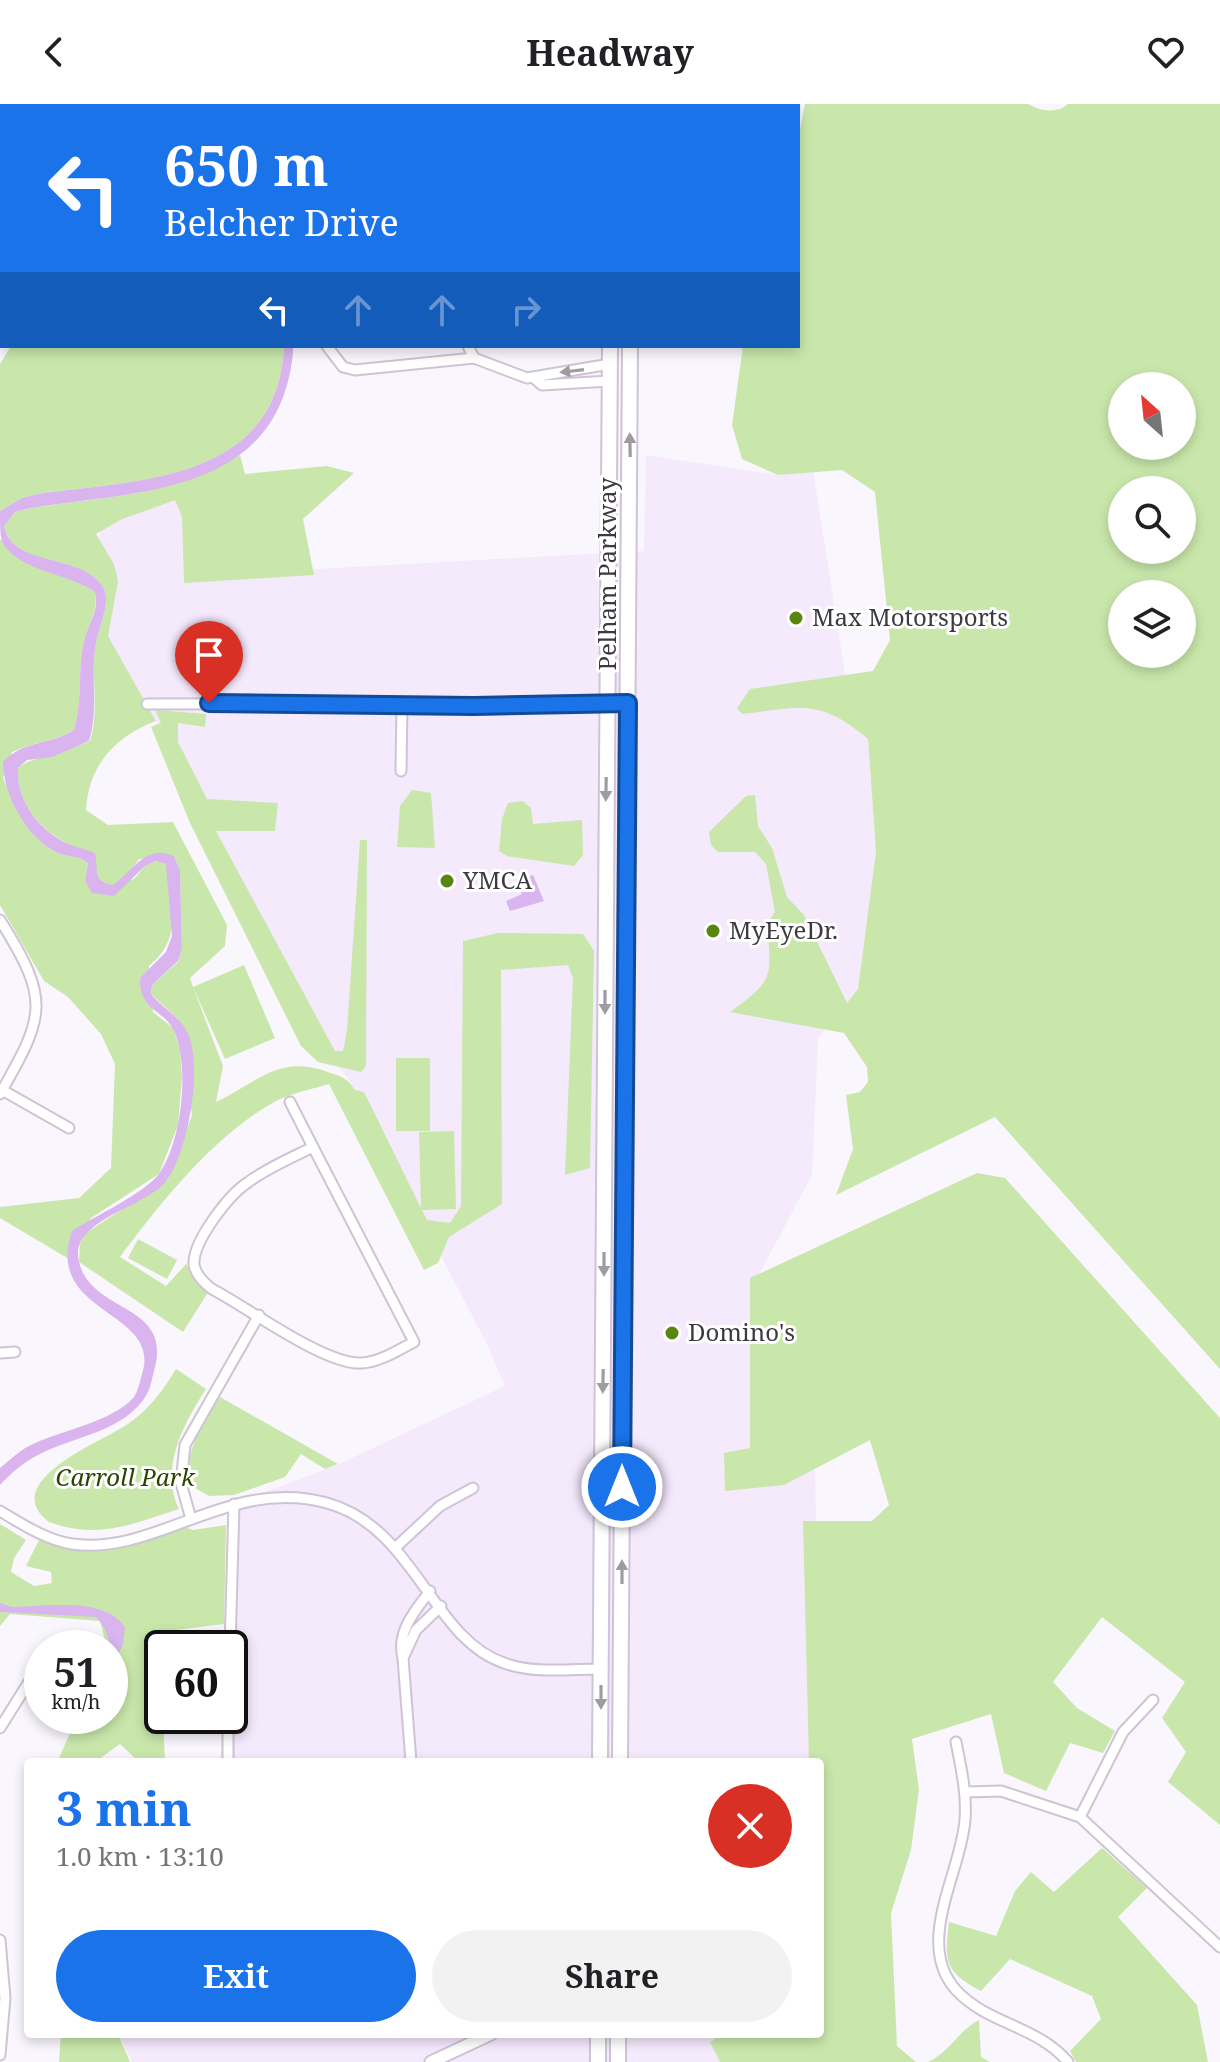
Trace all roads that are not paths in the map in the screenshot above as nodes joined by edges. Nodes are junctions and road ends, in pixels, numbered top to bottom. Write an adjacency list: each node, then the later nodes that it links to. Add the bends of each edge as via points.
1 (329, 348): 5 (street, via 343,367 355,370)
2 (469, 348): 5 (street)
3 (610, 348): 7 (main road, Pelham Parkway)
4 (630, 348): 6 (main road, Pelham Parkway)
5 (474, 358): 8 (street)
6 (629, 363): 7 (main road); 11 (main road, Pelham Parkway, one-way to 6)
7 (610, 364): 8 (street, one-way to 8); 9 (main road, Pelham Parkway)
8 (534, 378): 9 (street, via 542,385)
9 (610, 381): 10 (main road, Pelham Parkway)
10 (608, 578): 11 (main road); 12 (main road, Pelham Parkway)
11 (629, 579): 13 (main road, Pelham Parkway)
12 (608, 637): 13 (main road); 14 (main road, Pelham Parkway)
13 (629, 638): 15 (main road, Pelham Parkway)
14 (608, 703): 15 (street); 17 (street); 18 (main road, Pelham Parkway)
15 (628, 703): 19 (main road, Pelham Parkway)
16 (147, 704): 17 (street)
17 (402, 704): 20 (street)
18 (607, 748): 19 (main road); 23 (main road, Pelham Parkway, one-way to 23)
19 (628, 749): 21 (main road, Pelham Parkway)
20 (401, 771)
21 (627, 917): 23 (main road); 29 (main road, Pelham Parkway)
22 (0, 920): 24 (street, via 32,976 37,1007 30,1041)
23 (606, 924): 28 (main road, Pelham Parkway, one-way to 28)
24 (1, 1092): 26 (street)
25 (290, 1102): 27 (street)
26 (69, 1128)
27 (313, 1147): 32 (street, via 237,1191 216,1215 196,1254 194,1265 205,1284); 32 (street, via 414,1342 375,1360 348,1362)
28 (605, 1183): 29 (main road); 30 (main road, Pelham Parkway, one-way to 30)
29 (625, 1183): 31 (main road, Pelham Parkway)
30 (604, 1303): 31 (main road); 35 (main road, Pelham Parkway, one-way to 35)
31 (624, 1303): 36 (main road, Pelham Parkway)
32 (259, 1315): 40 (street, via 185,1445 181,1483)
33 (15, 1352): 34 (street)
34 (0, 1353)
35 (603, 1413): 36 (main road); 45 (main road, Pelham Parkway)
36 (623, 1413): 44 (main road, Pelham Parkway, one-way to 36)
37 (473, 1488): 41 (street, via 440,1506)
38 (234, 1504): 40 (street); 41 (street, via 272,1497 325,1503 358,1517); 46 (street)
39 (0, 1511): 40 (street, via 56,1540 82,1545 121,1540)
40 (191, 1519)
41 (395, 1548): 42 (street)
42 (430, 1591): 43 (street); 47 (street, via 405,1630)
43 (441, 1606): 47 (street, via 416,1630); 49 (street, via 476,1648 507,1665)
44 (621, 1617): 45 (main road); 48 (main road, Pelham Parkway)
45 (601, 1618): 49 (main road, Pelham Parkway)
46 (230, 1630)
47 (403, 1658): 56 (street)
48 (621, 1668): 49 (main road); 58 (main road, Pelham Parkway)
49 (601, 1669): 57 (main road, Pelham Parkway, one-way to 57)
50 (24, 1690): 52 (street)
51 (1153, 1700): 60 (street, via 1123,1732)
52 (0, 1728)
53 (228, 1734): 55 (street)
54 (956, 1742): 59 (street)
55 (228, 1758)
56 (411, 1758)
57 (600, 1758)
58 (620, 1758)
59 (966, 1792): 60 (street, via 1001,1791); 70 (street, via 963,1838 941,1924 941,1963 966,1999 1043,2040)
60 (1080, 1817): 62 (street)
61 (0, 1940): 66 (street, via 5,1998)
62 (1220, 1947)
63 (482, 2038): 67 (street)
64 (598, 2038): 68 (main road)
65 (618, 2038): 69 (main road)
66 (0, 2055)
67 (431, 2062)
68 (598, 2062)
69 (618, 2062)
70 (1068, 2062)

